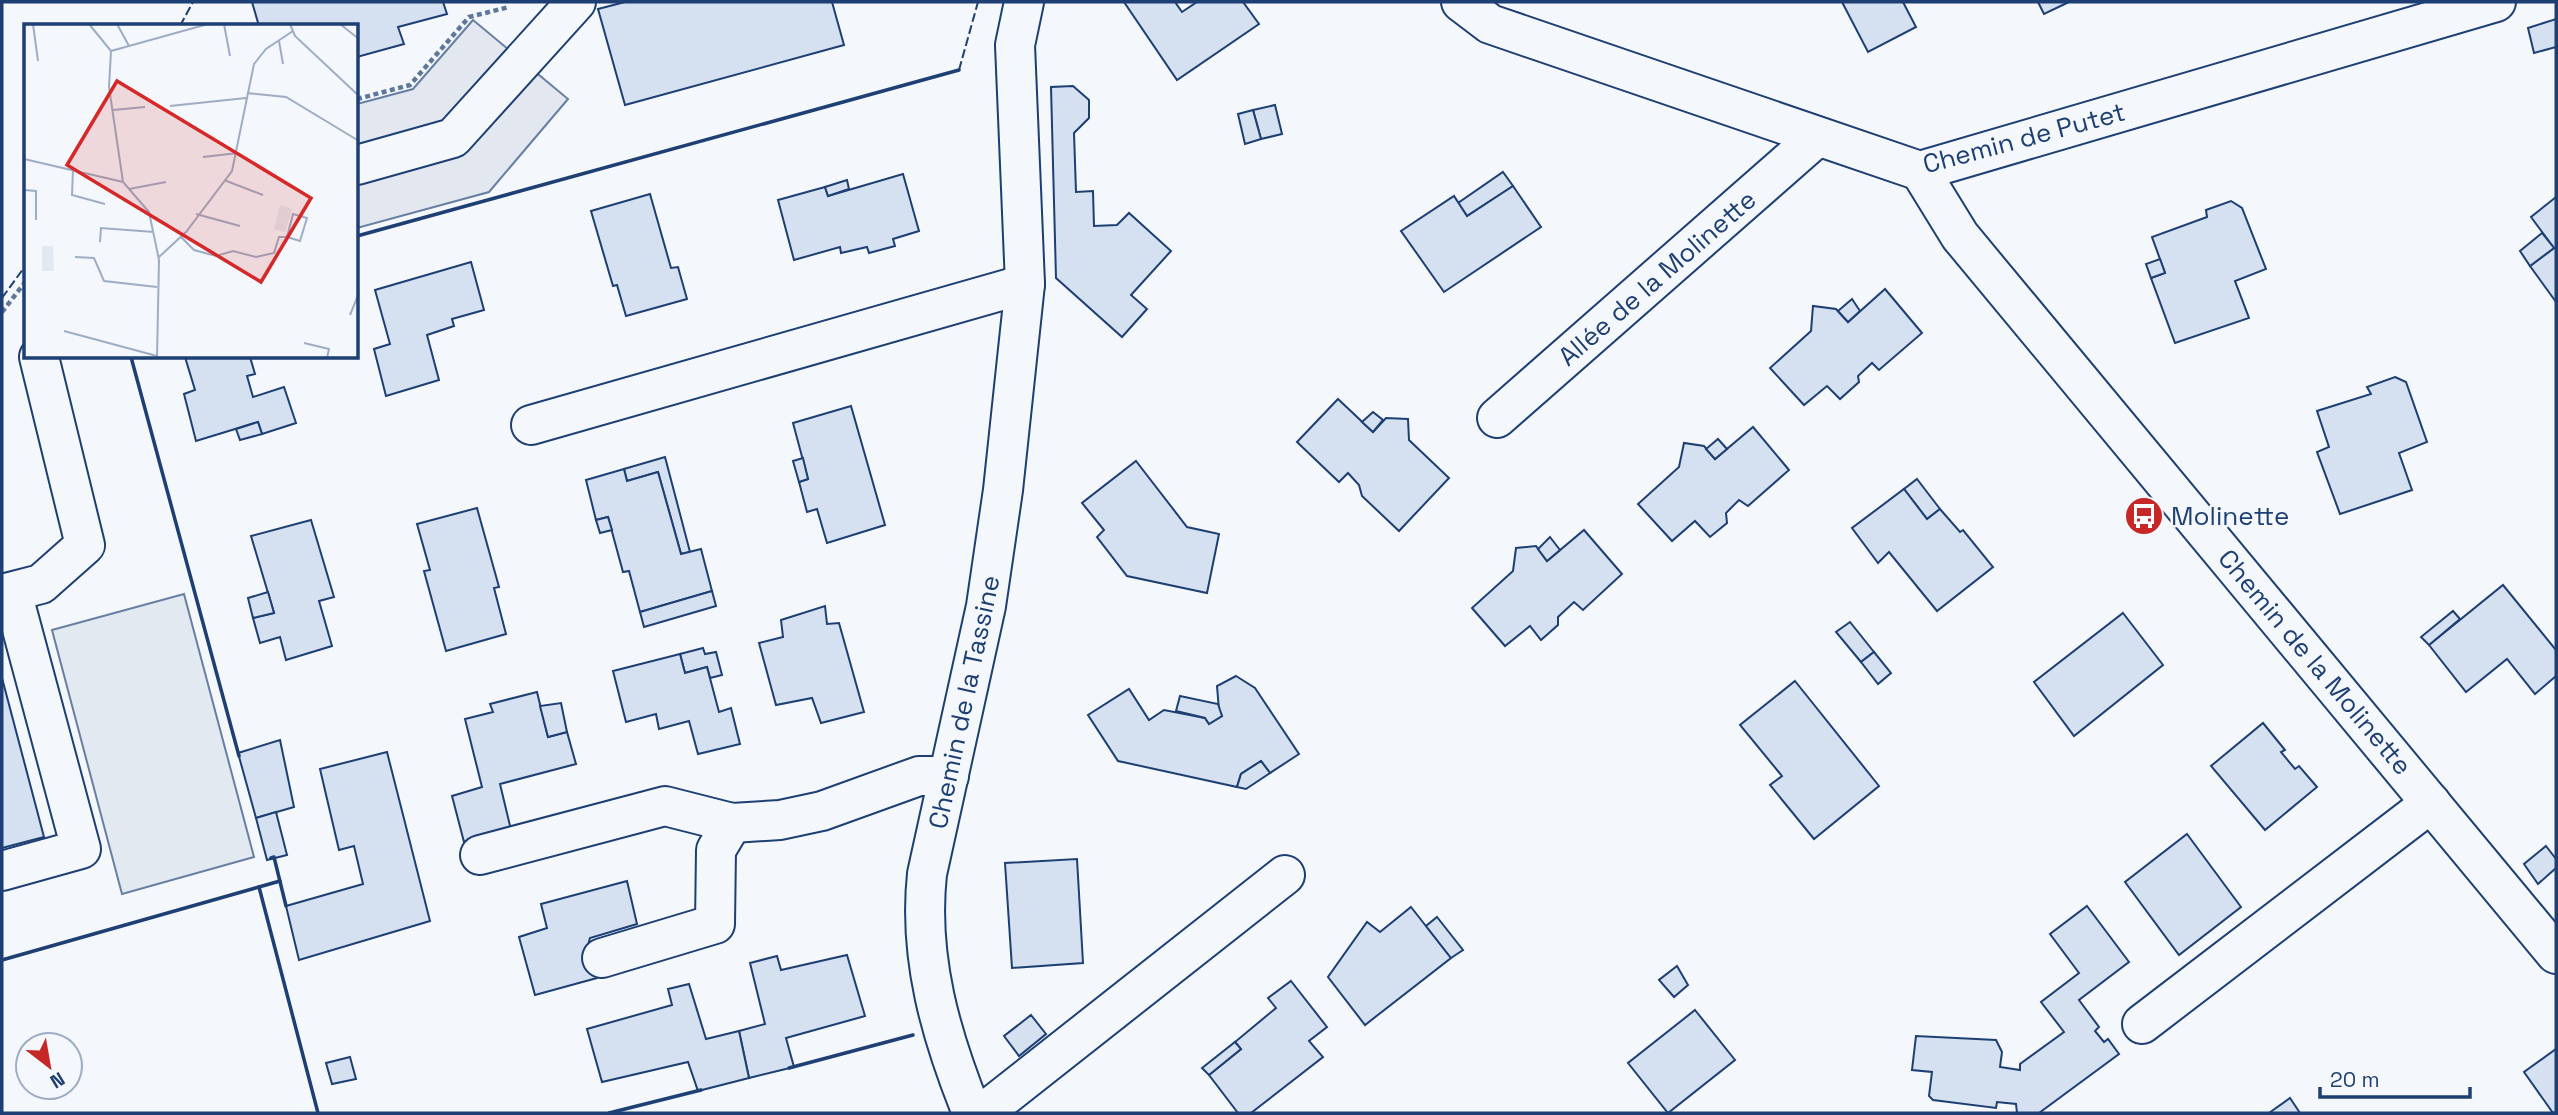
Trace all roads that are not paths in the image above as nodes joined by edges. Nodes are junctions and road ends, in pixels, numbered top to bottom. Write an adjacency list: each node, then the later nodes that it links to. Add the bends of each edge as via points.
1 (576, 2): 6 (street, via 453,138)
2 (1024, 2): 8 (street, Chemin de la Tassine, via 1015,45)
3 (1461, 2): 5 (street, Chemin de Putet, via 1490,24)
4 (2483, 4): 7 (street, Chemin de Putet)
5 (1817, 137): 7 (street, Chemin de Putet); 10 (street, Allée de la Molinette)
6 (359, 164)
7 (1920, 171): 14 (street, Chemin de la Molinette, via 1960,236)
8 (1025, 284): 11 (street); 13 (street, Chemin de la Tassine, via 986,606)
9 (39, 359): 12 (street, via 85,545 41,584)
10 (1497, 418)
11 (531, 425)
12 (7, 593): 17 (street, via 81,849)
13 (949, 776): 15 (street, via 919,776 822,811); 22 (street, Chemin de la Tassine, via 928,874 925,941 930,986)
14 (2431, 803): 19 (street, Chemin de la Molinette); 21 (street)
15 (732, 823): 16 (street, via 665,806); 20 (street, via 716,850 715,924)
16 (480, 855)
17 (2, 871)
18 (1285, 875): 23 (street)
19 (2556, 954)
20 (602, 958)
21 (2142, 1024)
22 (972, 1113)
23 (983, 1113)

